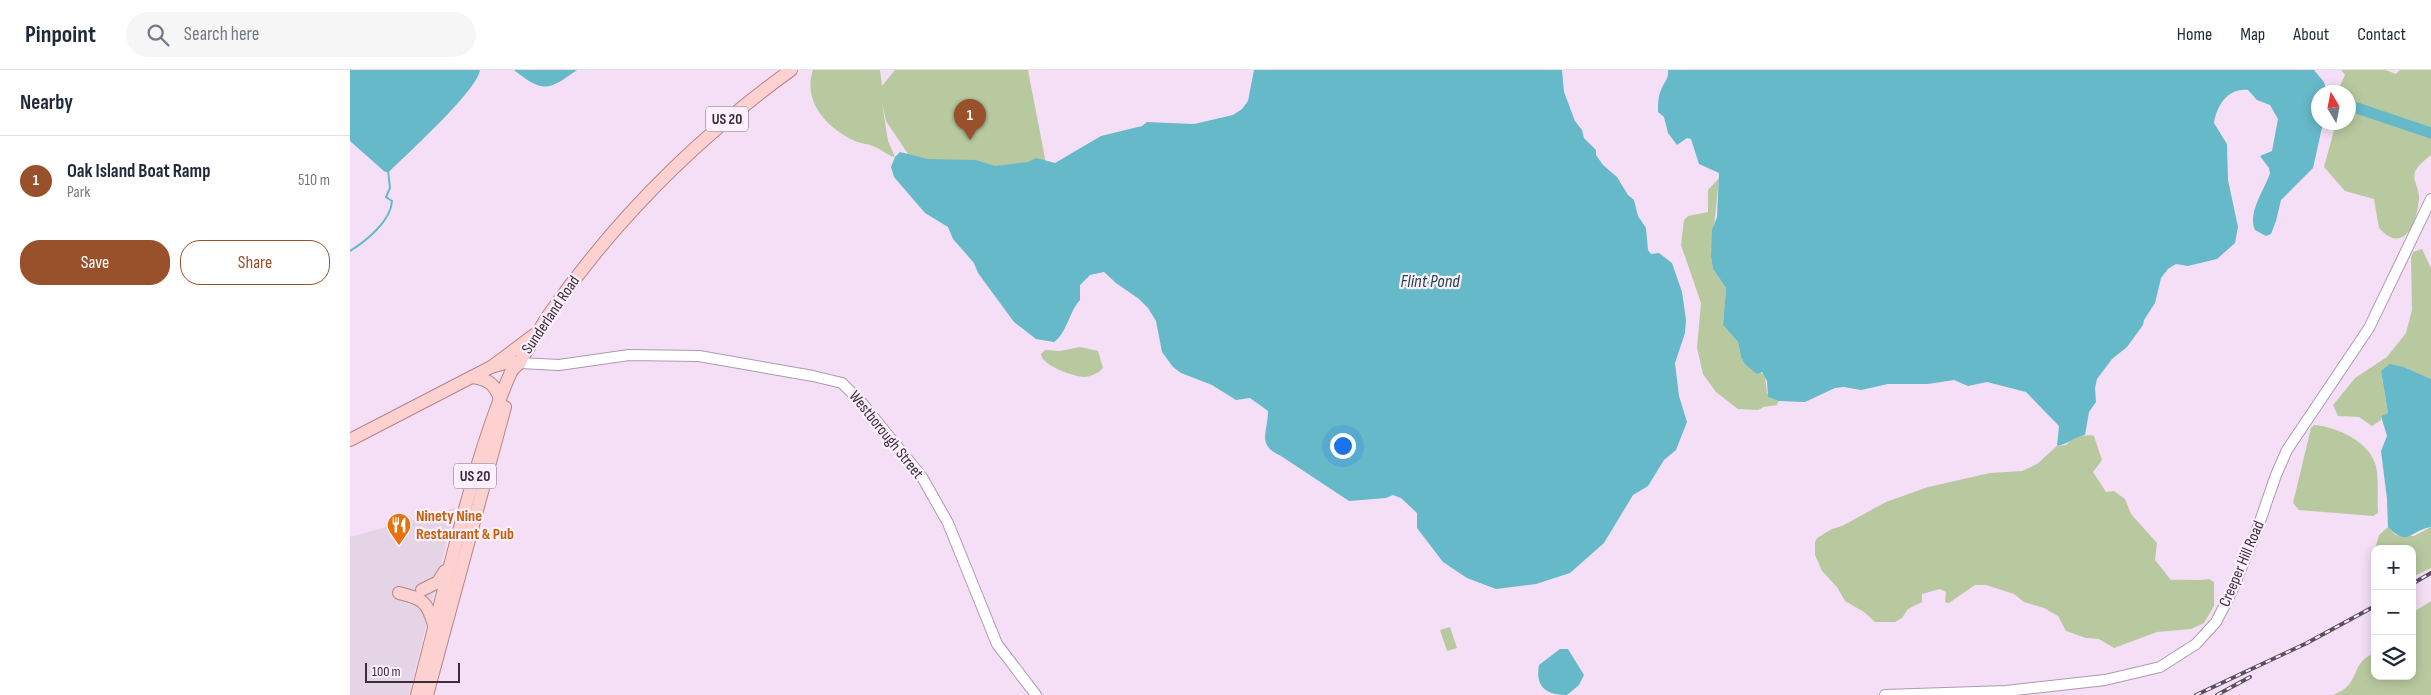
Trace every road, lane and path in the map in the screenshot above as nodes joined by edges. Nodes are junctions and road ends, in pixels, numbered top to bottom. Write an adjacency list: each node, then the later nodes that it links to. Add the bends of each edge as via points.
1 (790, 70): 3 (main road, Sunderland Road / US 20, via 728,118 668,172 592,257)
2 (2431, 199): 16 (street, Creeper Hill Road, via 2369,328 2287,450 2231,594 2216,622 2196,644 2160,667 2106,680 2006,691)
3 (536, 334): 4 (main road, Sunderland Road / US 20); 5 (main road)
4 (520, 363): 5 (main road, Sunderland Road); 7 (main road, US 20, via 512,370); 14 (main road, US 20, via 520,372 494,442); 15 (street, Westborough Street, via 559,365 629,355 699,356 842,384 862,403 922,477 948,523 990,631)
5 (491, 367): 6 (main road, Sunderland Road)
6 (472, 377): 7 (main road, via 489,381); 8 (main road, Sunderland Road)
7 (500, 399): 9 (main road, US 20)
8 (350, 440)
9 (458, 533): 10 (main road, via 443,574 433,586); 12 (main road, US 20)
10 (422, 590)
11 (399, 593): 12 (main road, via 425,602)
12 (434, 626): 13 (main road, US 20)
13 (417, 695)
14 (427, 695)
15 (1036, 695)
16 (1885, 695)

